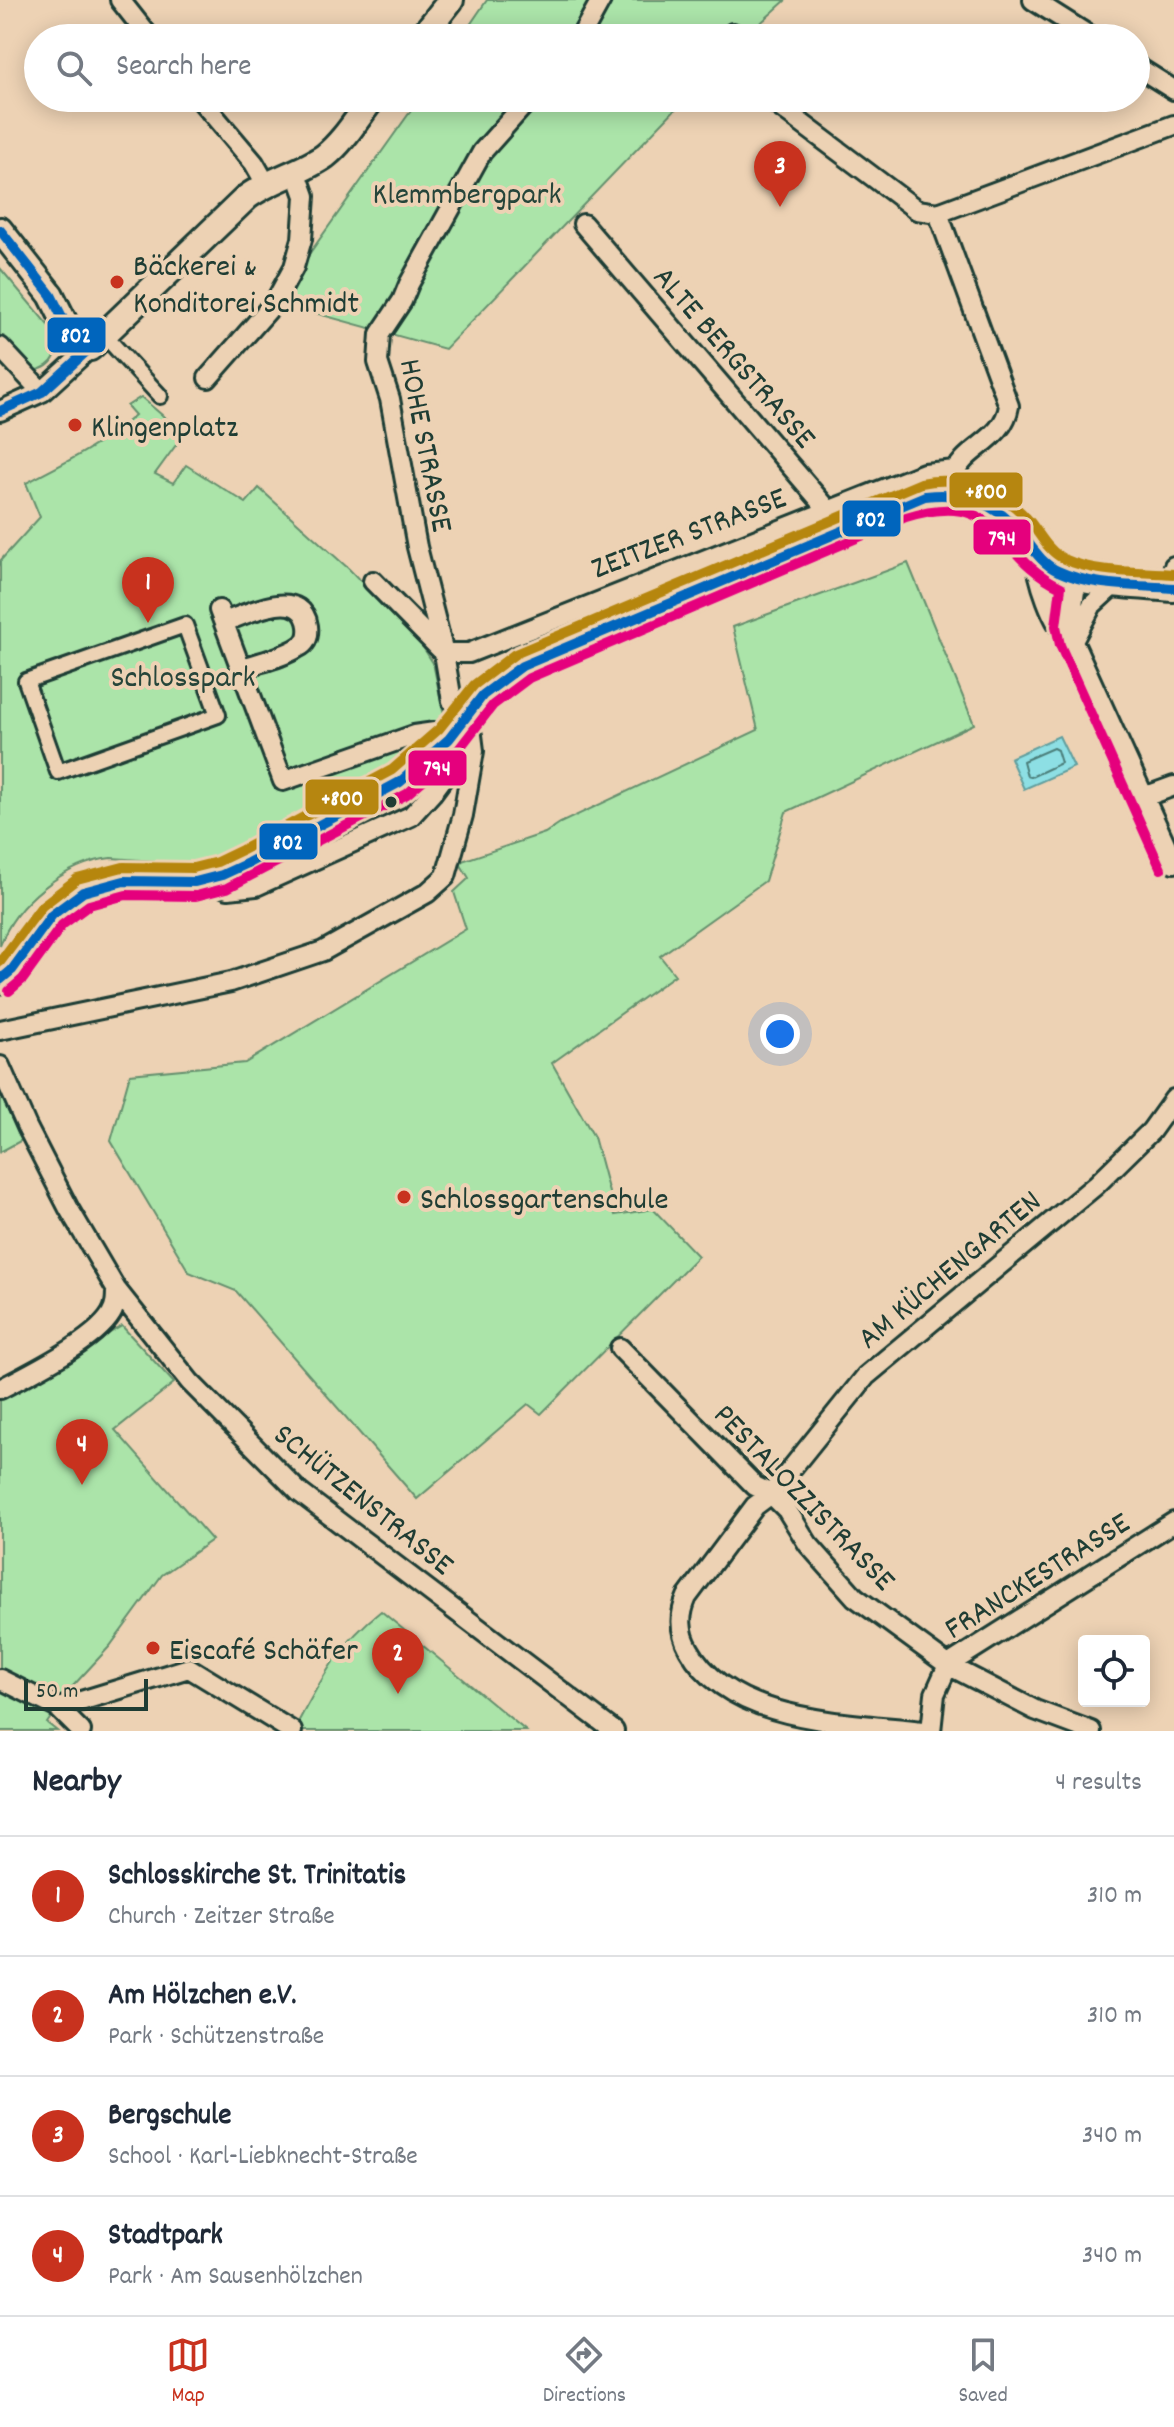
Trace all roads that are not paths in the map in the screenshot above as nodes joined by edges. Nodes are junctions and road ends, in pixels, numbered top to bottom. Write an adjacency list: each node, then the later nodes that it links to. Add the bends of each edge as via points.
1 (120, 0): 5 (street)
2 (451, 0): 6 (street)
3 (601, 0): 7 (street)
4 (1033, 0): 8 (street)
5 (139, 24)
6 (432, 24)
7 (588, 24)
8 (1071, 24)
9 (1150, 75): 10 (street)
10 (1174, 90)
11 (211, 112): 17 (street)
12 (362, 112): 16 (street, via 328,153)
13 (518, 112): 35 (street, HOHE STRASSE, via 482,152 380,334 378,362)
14 (787, 112): 18 (street, via 917,210)
15 (1174, 125): 18 (street)
16 (296, 171): 17 (street); 23 (street, via 305,196 294,267 275,302)
17 (266, 184): 21 (street, via 233,209)
18 (938, 213): 27 (street, via 1009,406 1007,421 961,462)
19 (583, 224): 28 (street, ALTE BERGSTRASSE)
20 (0, 230): 21 (street, via 51,295 66,325)
21 (97, 342): 24 (street); 25 (street)
22 (0, 347): 24 (street)
23 (208, 378)
24 (42, 392): 26 (street)
25 (160, 396)
26 (0, 411)
27 (954, 482): 28 (main road, ZEITZER STRASSE, via 925,496); 29 (main road, via 997,511)
28 (835, 521): 35 (street, ZEITZER STRASSE, via 469,653); 38 (main road, ZEITZER STRASSE, via 522,666)
29 (1036, 555): 30 (main road); 34 (street, via 1037,574 1062,632)
30 (1077, 577): 33 (main road); 34 (street)
31 (373, 581): 35 (street)
32 (1172, 581): 33 (main road)
33 (1117, 582): 34 (street, via 1092,605)
34 (1073, 641): 40 (street)
35 (444, 653): 38 (street, HOHE STRASSE)
36 (240, 669): 36 (street, via 221,616 289,604 300,609 307,620 306,641); 38 (street, via 283,781 435,732)
37 (26, 681): 37 (street, via 185,625 218,715 58,772)
38 (454, 721): 42 (main road, ZEITZER STRASSE, via 400,782 248,863 204,880 116,882 83,892 52,915); 43 (street, HOHE STRASSE, via 472,735 474,751 446,876 427,893 323,951 231,982)
39 (1174, 786): 40 (street)
40 (1144, 797): 41 (street)
41 (1174, 863)
42 (0, 980)
43 (0, 1030)
44 (0, 1066): 46 (street, SCHÜTZENSTRASSE, via 69,1209)
45 (1174, 1099): 49 (street, AM KÜCHENGARTEN, via 1151,1131 1096,1185 866,1376)
46 (116, 1289): 48 (street, via 111,1315 91,1333 50,1363); 56 (street, SCHÜTZENSTRASSE, via 190,1382 299,1492)
47 (620, 1348): 49 (street, PESTALOZZISTRASSE, via 755,1486)
48 (0, 1389)
49 (771, 1494): 51 (street, PESTALOZZISTRASSE, via 855,1597); 57 (street, AM KÜCHENGARTEN, via 755,1506 680,1612 695,1660 739,1697 784,1713)
50 (1174, 1522): 51 (street, FRANCKESTRASSE)
51 (948, 1665): 58 (street, FRANCKESTRASSE, via 935,1694); 59 (street, PESTALOZZISTRASSE, via 1035,1710)
52 (0, 1679): 53 (street)
53 (58, 1708): 54 (street); 55 (street, via 189,1668)
54 (81, 1731)
55 (292, 1731)
56 (614, 1731)
57 (924, 1731)
58 (931, 1731)
59 (1091, 1731)

